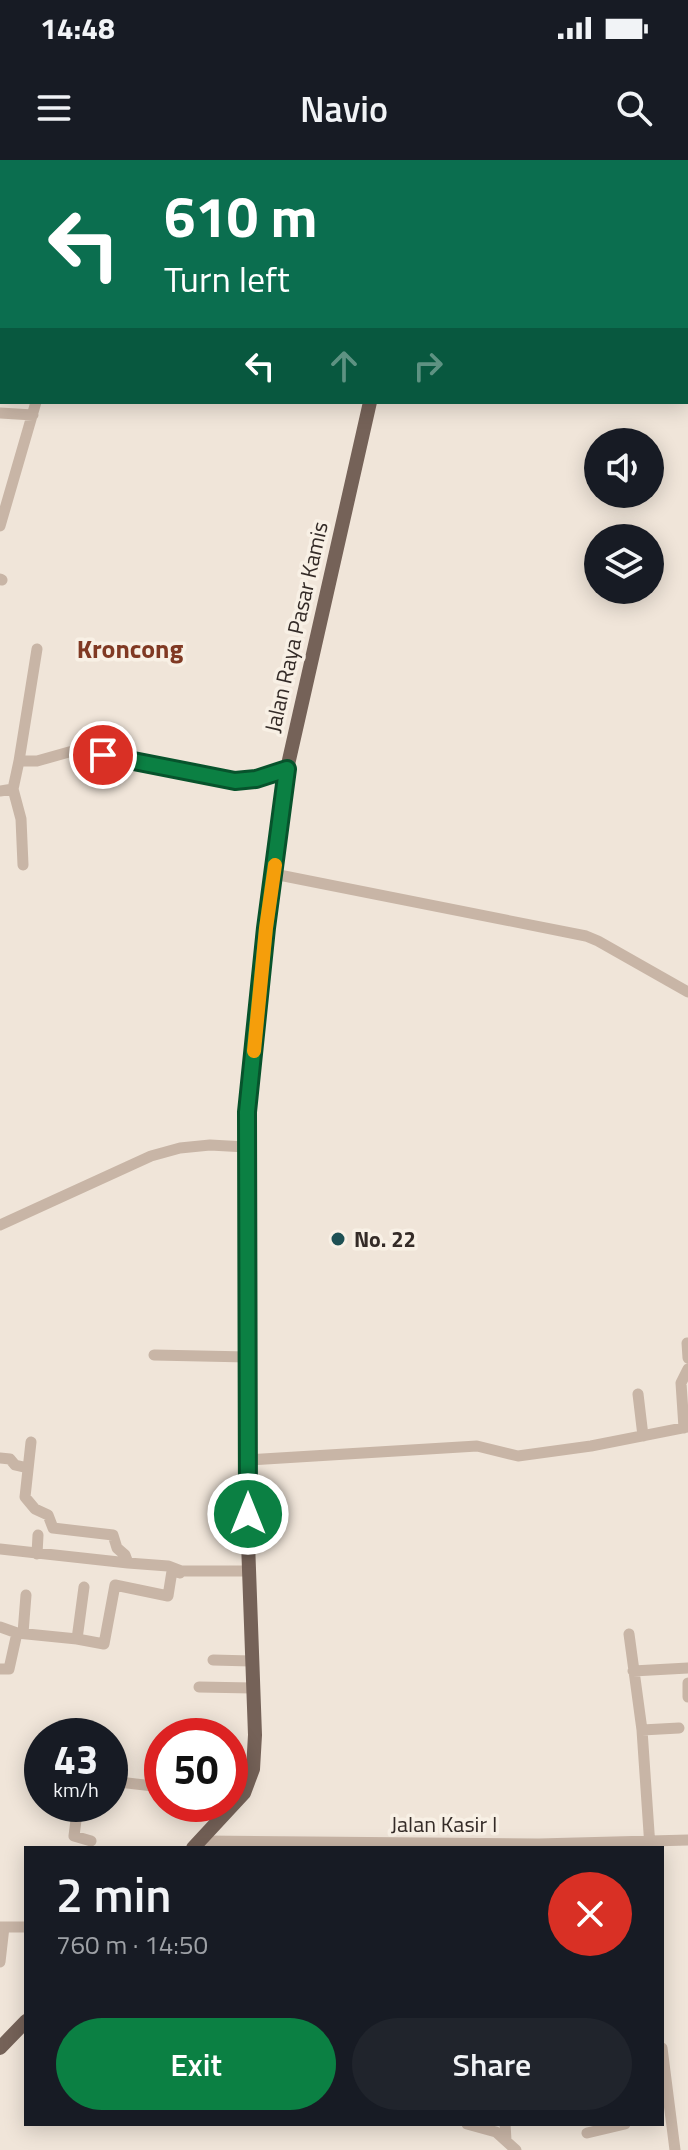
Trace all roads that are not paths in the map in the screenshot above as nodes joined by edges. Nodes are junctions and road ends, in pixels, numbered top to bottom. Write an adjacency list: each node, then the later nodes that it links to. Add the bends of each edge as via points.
1 (36, 404): 4 (street)
2 (370, 404): 9 (main road, Jalan Raya Pasar Kamis)
3 (0, 413): 4 (street)
4 (33, 415): 5 (street)
5 (2, 511): 6 (street)
6 (0, 526)
7 (37, 649): 8 (street)
8 (19, 761): 9 (street, via 81,751 235,781); 10 (street)
9 (287, 769): 12 (main road, Jalan Raya Pasar Kamis)
10 (6, 790): 11 (street, via 21,819)
11 (23, 865)
12 (274, 874): 13 (street, via 586,936); 14 (main road, Jalan Raya Pasar Kamis)
13 (688, 992)
14 (246, 1147): 15 (street, via 180,1148 151,1156); 18 (main road, Jalan Raya Pasar Kamis)
15 (0, 1225)
16 (687, 1343): 19 (street)
17 (154, 1355): 18 (street)
18 (248, 1357): 26 (main road, Jalan Raya Pasar Kamis)
19 (688, 1358)
20 (688, 1369): 22 (street, via 681,1383)
21 (638, 1394): 23 (street)
22 (686, 1427): 23 (street)
23 (643, 1436): 26 (street, via 518,1456 477,1446)
24 (31, 1442): 27 (street)
25 (0, 1458): 27 (street)
26 (248, 1460): 32 (main road, Jalan Raya Pasar Kamis)
27 (28, 1468): 31 (street, via 25,1497 48,1515 53,1528 113,1535)
28 (38, 1535): 30 (street)
29 (0, 1549): 30 (street)
30 (37, 1554): 31 (street)
31 (128, 1563): 32 (street, via 181,1571)
32 (250, 1572): 38 (street, via 172,1571 168,1596 115,1585 104,1644); 40 (main road, Jalan Raya Pasar Kamis)
33 (84, 1587): 38 (street)
34 (26, 1595): 36 (street)
35 (0, 1627): 36 (street)
36 (20, 1633): 38 (street); 42 (street)
37 (629, 1634): 43 (street)
38 (77, 1639)
39 (213, 1660): 40 (street)
40 (251, 1661): 46 (main road, Jalan Raya Pasar Kamis)
41 (688, 1668): 43 (street)
42 (5, 1669)
43 (633, 1671): 49 (street)
44 (688, 1683): 47 (street)
45 (199, 1687): 46 (street)
46 (252, 1688): 50 (main road, Jalan Raya Pasar Kamis, via 253,1769)
47 (688, 1697)
48 (679, 1728): 49 (street)
49 (642, 1730): 56 (street)
50 (248, 1776)
51 (76, 1822): 54 (street, via 74,1836)
52 (215, 1822): 55 (main road, Jalan Raya Pasar Kamis)
53 (688, 1840): 56 (street, Jalan Kasir I)
54 (91, 1841)
55 (197, 1845): 56 (street, Jalan Kasir I)
56 (650, 1845)
57 (2, 1927): 58 (street); 59 (street)
58 (24, 1927)
59 (0, 1962)
60 (24, 2023): 61 (main road)
61 (0, 2048)
62 (664, 2081): 63 (street)
63 (666, 2114): 70 (street)
64 (474, 2126): 68 (street)
65 (505, 2126): 68 (street)
66 (617, 2126): 67 (street)
67 (587, 2133)
68 (506, 2140): 69 (street)
69 (516, 2150)
70 (675, 2150)

